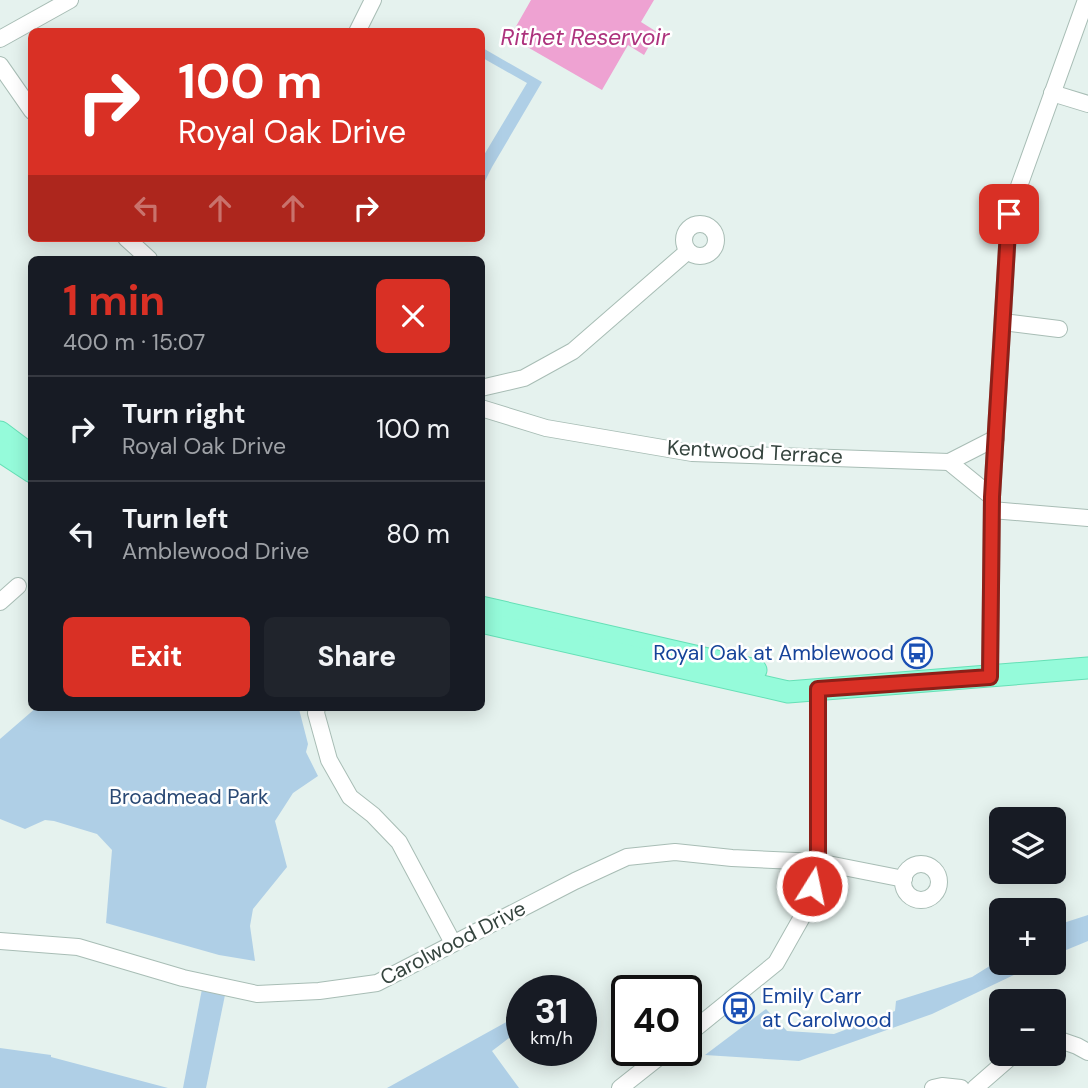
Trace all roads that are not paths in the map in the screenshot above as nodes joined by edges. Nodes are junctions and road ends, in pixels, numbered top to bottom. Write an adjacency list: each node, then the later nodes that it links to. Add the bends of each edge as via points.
1 (70, 0): 5 (street)
2 (373, 0): 4 (street)
3 (1086, 0): 7 (street)
4 (359, 28)
5 (0, 39)
6 (0, 65): 9 (street)
7 (1052, 93): 8 (street); 13 (street, via 1009,214)
8 (1088, 104)
9 (28, 105)
10 (130, 242): 12 (street)
11 (688, 251): 15 (street, via 573,351 524,377)
12 (146, 256)
13 (1003, 322): 14 (street); 18 (street)
14 (1059, 329)
15 (485, 387)
16 (485, 409): 21 (street, Kentwood Terrace, via 545,428 692,453)
17 (0, 432): 20 (main road)
18 (996, 438): 21 (street, Kentwood Terrace); 23 (street)
19 (0, 451): 22 (main road)
20 (28, 453)
21 (948, 462): 23 (street)
22 (28, 469)
23 (992, 503): 24 (street); 30 (street)
24 (1088, 518)
25 (18, 586): 26 (street)
26 (0, 602)
27 (485, 608): 31 (main road, via 780,675)
28 (485, 623): 31 (main road, via 788,692)
29 (1088, 668): 30 (main road)
30 (990, 677): 31 (main road)
31 (818, 689): 33 (street)
32 (316, 711): 36 (street, via 329,760 350,797 399,842)
33 (818, 862): 34 (street, Carolwood Drive); 36 (street, Carolwood Drive, via 675,852 627,857); 37 (street, via 802,916 776,963)
34 (904, 879)
35 (0, 941): 36 (street, Carolwood Drive, via 78,947 183,978 257,993 377,983)
36 (453, 943)
37 (702, 1023)
38 (1066, 1042): 39 (street)
39 (1088, 1052)
40 (648, 1066): 42 (street)
41 (1000, 1066): 45 (street)
42 (620, 1088)
43 (933, 1088): 44 (street)
44 (961, 1088)
45 (975, 1088)

